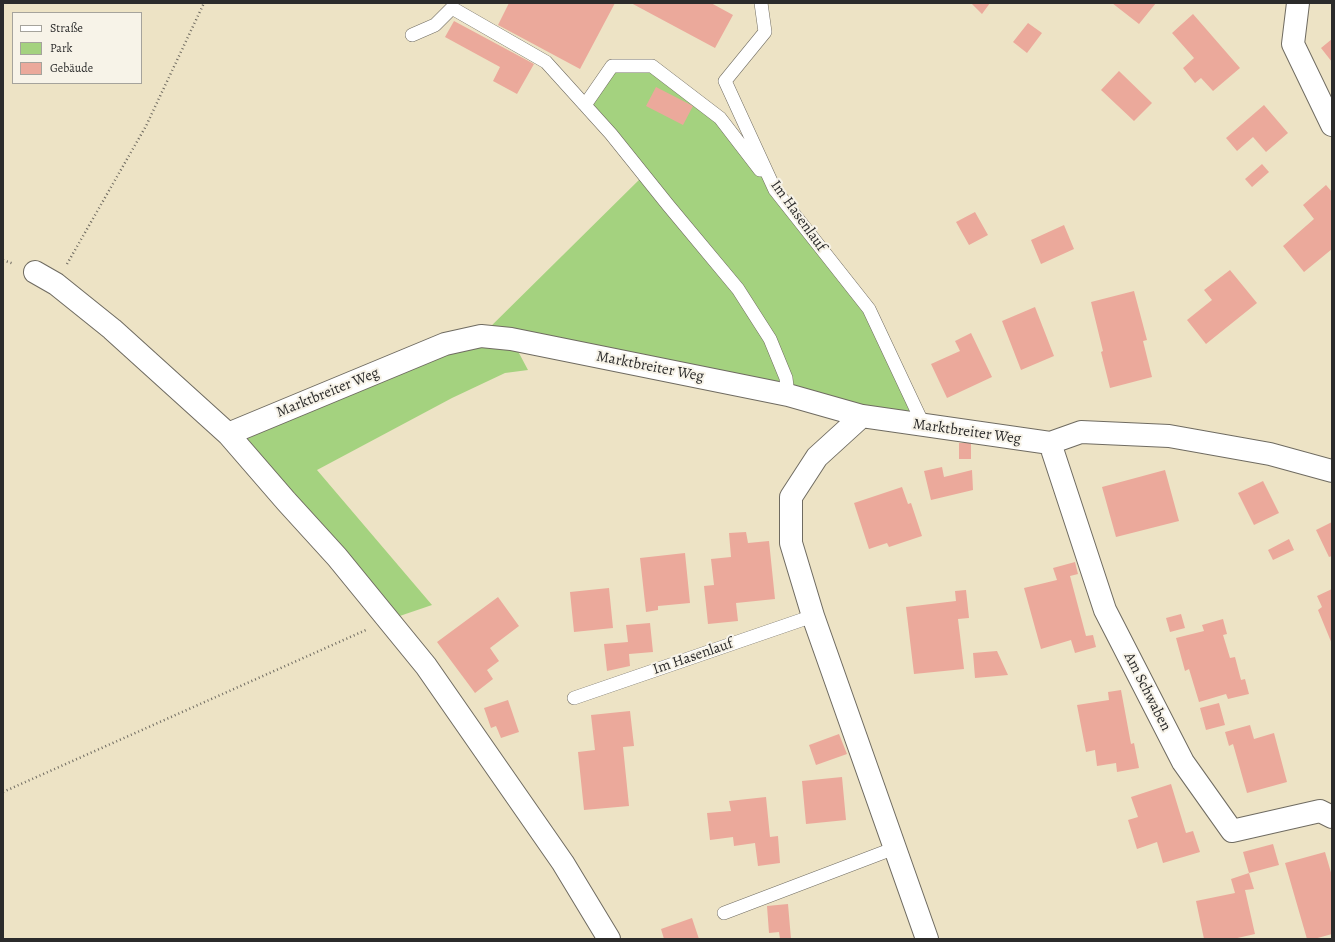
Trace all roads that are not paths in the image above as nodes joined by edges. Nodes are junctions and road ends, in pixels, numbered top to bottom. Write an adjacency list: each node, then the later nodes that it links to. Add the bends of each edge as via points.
1 (761, 3): 6 (lane, Im Hasenlauf, via 766,32 725,81)
2 (1298, 3): 5 (street, via 1293,44)
3 (412, 35): 4 (lane, via 435,25 452,8 546,62)
4 (585, 104): 6 (lane, via 612,66 652,66 720,118); 8 (lane, via 738,290 770,339 786,378)
5 (1332, 125)
6 (775, 190): 10 (lane, Im Hasenlauf, via 869,309)
7 (36, 272): 11 (street, via 56,284 112,329)
8 (788, 395): 9 (street, Marktbreiter Weg); 11 (street, Marktbreiter Weg, via 511,339 481,336 445,344)
9 (862, 416): 10 (street, Marktbreiter Weg); 14 (street, via 817,457 791,497 791,543)
10 (924, 426): 12 (street, Marktbreiter Weg)
11 (228, 434): 19 (street, via 337,557 426,666 563,863)
12 (1050, 443): 13 (street, Marktbreiter Weg, via 1081,432 1169,436 1270,454); 16 (street, Am Schwaben, via 1105,610 1184,762 1232,831 1320,811)
13 (1332, 471)
14 (813, 616): 15 (lane, Im Hasenlauf); 17 (street)
15 (574, 698)
16 (1332, 817)
17 (895, 848): 18 (lane); 20 (street)
18 (724, 913)
19 (609, 939)
20 (927, 939)

